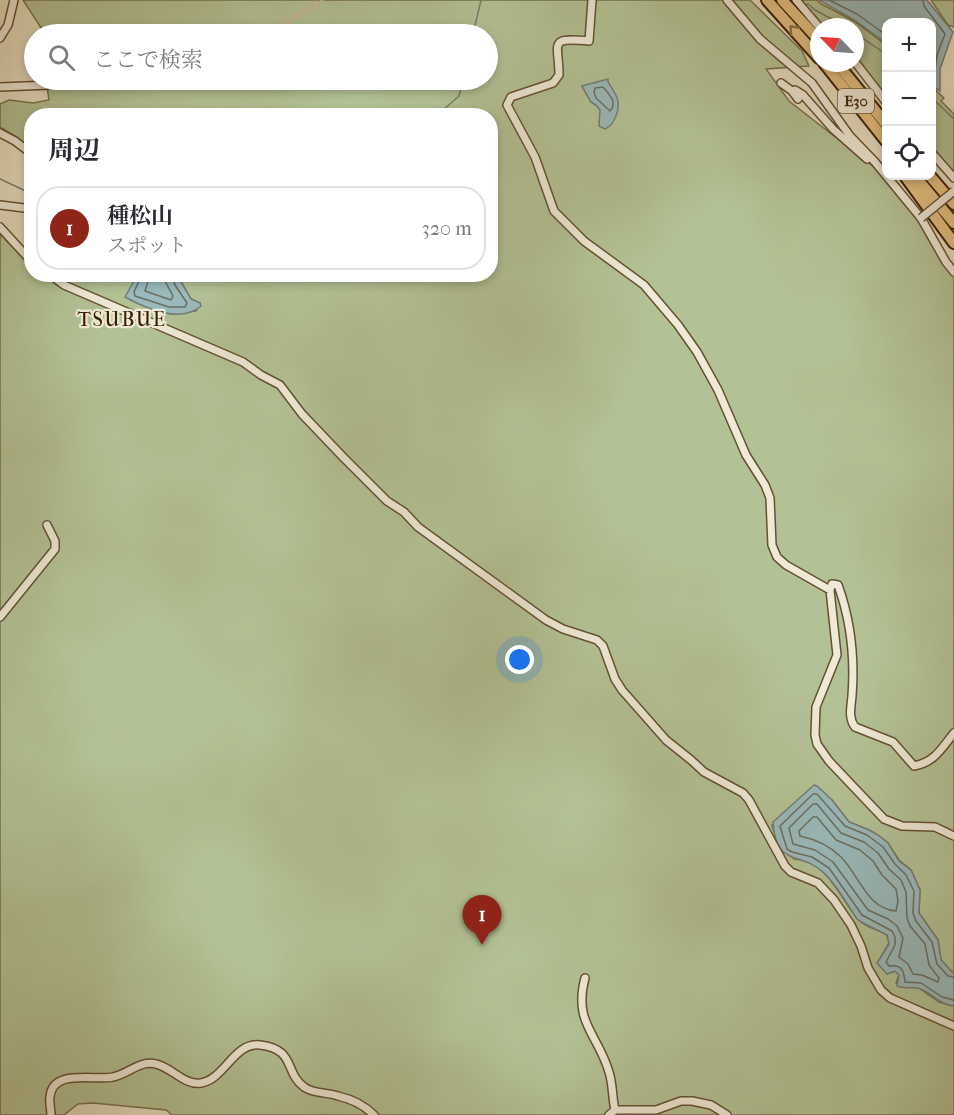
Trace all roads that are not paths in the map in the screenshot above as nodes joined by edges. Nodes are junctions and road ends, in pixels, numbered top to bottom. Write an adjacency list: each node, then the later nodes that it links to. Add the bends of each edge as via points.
1 (15, 0): 9 (street)
2 (592, 0): 42 (street, via 589,41 560,42 556,54 559,75 553,83 511,97 507,105 535,157 554,211 585,241 644,285 697,352 746,455 765,485 777,557)
3 (727, 0): 25 (street, via 760,39 805,75 850,136)
4 (767, 0): 10 (highway, one-way to 4)
5 (782, 0): 8 (highway)
6 (796, 0): 7 (street)
7 (811, 18)
8 (810, 30)
9 (0, 38)
10 (810, 48)
11 (831, 72): 22 (highway, E30)
12 (844, 72): 20 (highway, E30)
13 (863, 72): 18 (street)
14 (781, 83): 17 (street)
15 (24, 86): 16 (street)
16 (0, 87)
17 (792, 91): 19 (street); 25 (street, via 803,95 833,129)
18 (882, 97)
19 (798, 99)
20 (882, 119)
21 (0, 133): 23 (street)
22 (882, 136)
23 (24, 148)
24 (936, 157): 26 (street)
25 (877, 164): 34 (street)
26 (954, 177)
27 (908, 180): 37 (highway)
28 (918, 180): 35 (highway)
29 (933, 180): 31 (highway)
30 (954, 191): 34 (street, bridge)
31 (954, 204)
32 (0, 206): 33 (street)
33 (24, 208)
34 (921, 218): 39 (street)
35 (954, 223)
36 (0, 227): 38 (street)
37 (954, 243)
38 (24, 253)
39 (954, 272)
40 (60, 282): 47 (street, via 243,362 280,385 335,448 418,527 546,620 597,640 622,690 666,740 704,772 743,793 758,813 784,866 818,883 834,900 851,925 881,990)
41 (47, 525): 43 (street, via 55,549)
42 (830, 590): 44 (street, via 832,584 838,585 849,623 853,662 850,717 855,727 892,741 914,766 932,760); 45 (street, via 837,655 816,707 817,744 884,819 902,826 935,827)
43 (0, 617)
44 (954, 733)
45 (954, 836)
46 (585, 978): 48 (street, via 581,998 585,1024 610,1072)
47 (954, 1026)
48 (612, 1112): 51 (street, via 656,1110 692,1101 711,1105)
49 (51, 1115): 50 (street, via 53,1088 69,1078 113,1077 149,1063 163,1066 188,1081 203,1083 249,1046 260,1045 287,1057 297,1080 306,1089 344,1098)
50 (374, 1115)
51 (727, 1115)

